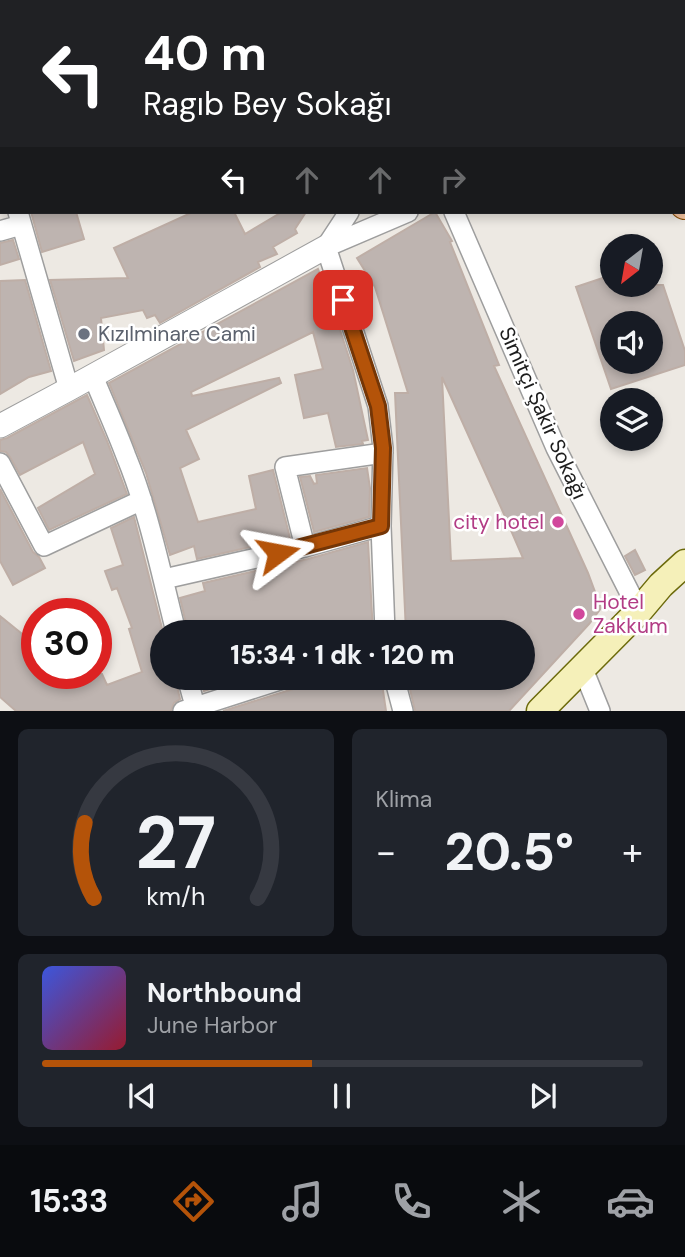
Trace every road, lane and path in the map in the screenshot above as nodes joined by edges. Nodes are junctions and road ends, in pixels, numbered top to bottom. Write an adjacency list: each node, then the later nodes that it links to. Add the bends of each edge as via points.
1 (348, 214): 6 (street)
2 (403, 214): 6 (street)
3 (455, 214): 18 (street, Simitçi Şakir Sokağı, via 555,448)
4 (19, 218): 5 (street); 8 (street)
5 (0, 232)
6 (326, 247): 7 (street); 10 (street, via 378,406)
7 (93, 376): 8 (street); 12 (street)
8 (69, 389): 9 (street)
9 (0, 426)
10 (383, 453): 13 (street); 14 (street, via 285,467)
11 (0, 463): 12 (street, via 44,546)
12 (142, 500): 16 (street)
13 (381, 526): 14 (street); 20 (street)
14 (305, 547): 16 (street)
15 (685, 564): 18 (main road)
16 (164, 579): 19 (street)
17 (685, 585): 18 (main road, via 654,608)
18 (639, 611): 21 (main road)
19 (173, 620)
20 (385, 620)
21 (583, 669): 27 (main road); 28 (street)
22 (188, 690): 25 (street)
23 (248, 690): 25 (street)
24 (397, 690): 26 (street)
25 (189, 709)
26 (403, 711)
27 (540, 711)
28 (600, 711)

